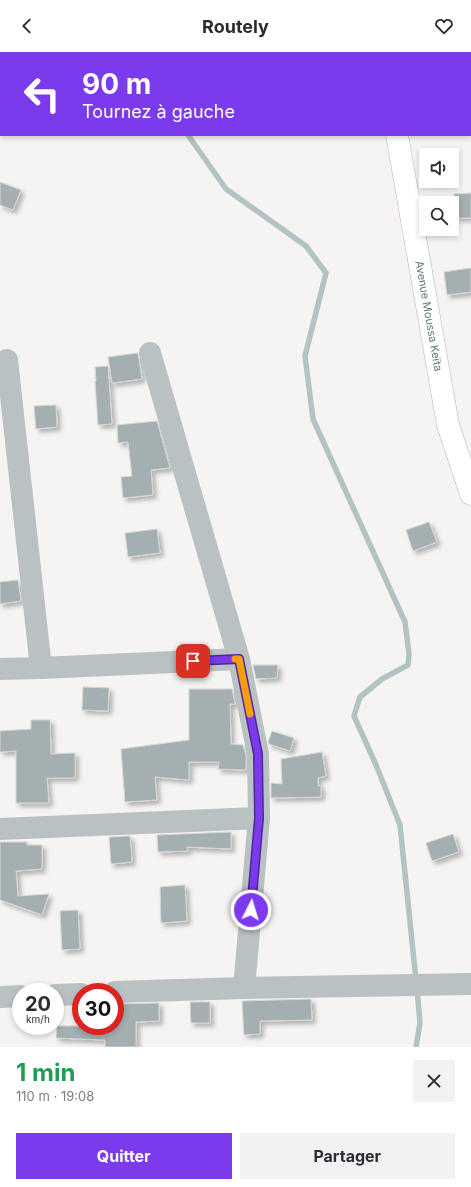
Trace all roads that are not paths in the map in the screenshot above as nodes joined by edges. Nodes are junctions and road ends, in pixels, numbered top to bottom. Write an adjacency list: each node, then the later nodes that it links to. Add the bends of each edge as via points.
1 (397, 136): 4 (main road, Avenue Moussa Keïta, via 448,425)
2 (150, 353): 5 (street)
3 (7, 360): 6 (street)
4 (471, 494)
5 (239, 659): 6 (street); 8 (street, via 258,754)
6 (41, 668): 7 (street)
7 (0, 669)
8 (259, 818): 9 (street); 11 (street)
9 (0, 829)
10 (471, 984): 11 (street)
11 (244, 988): 12 (street)
12 (124, 992)
13 (12, 996): 14 (street)
14 (0, 997)

